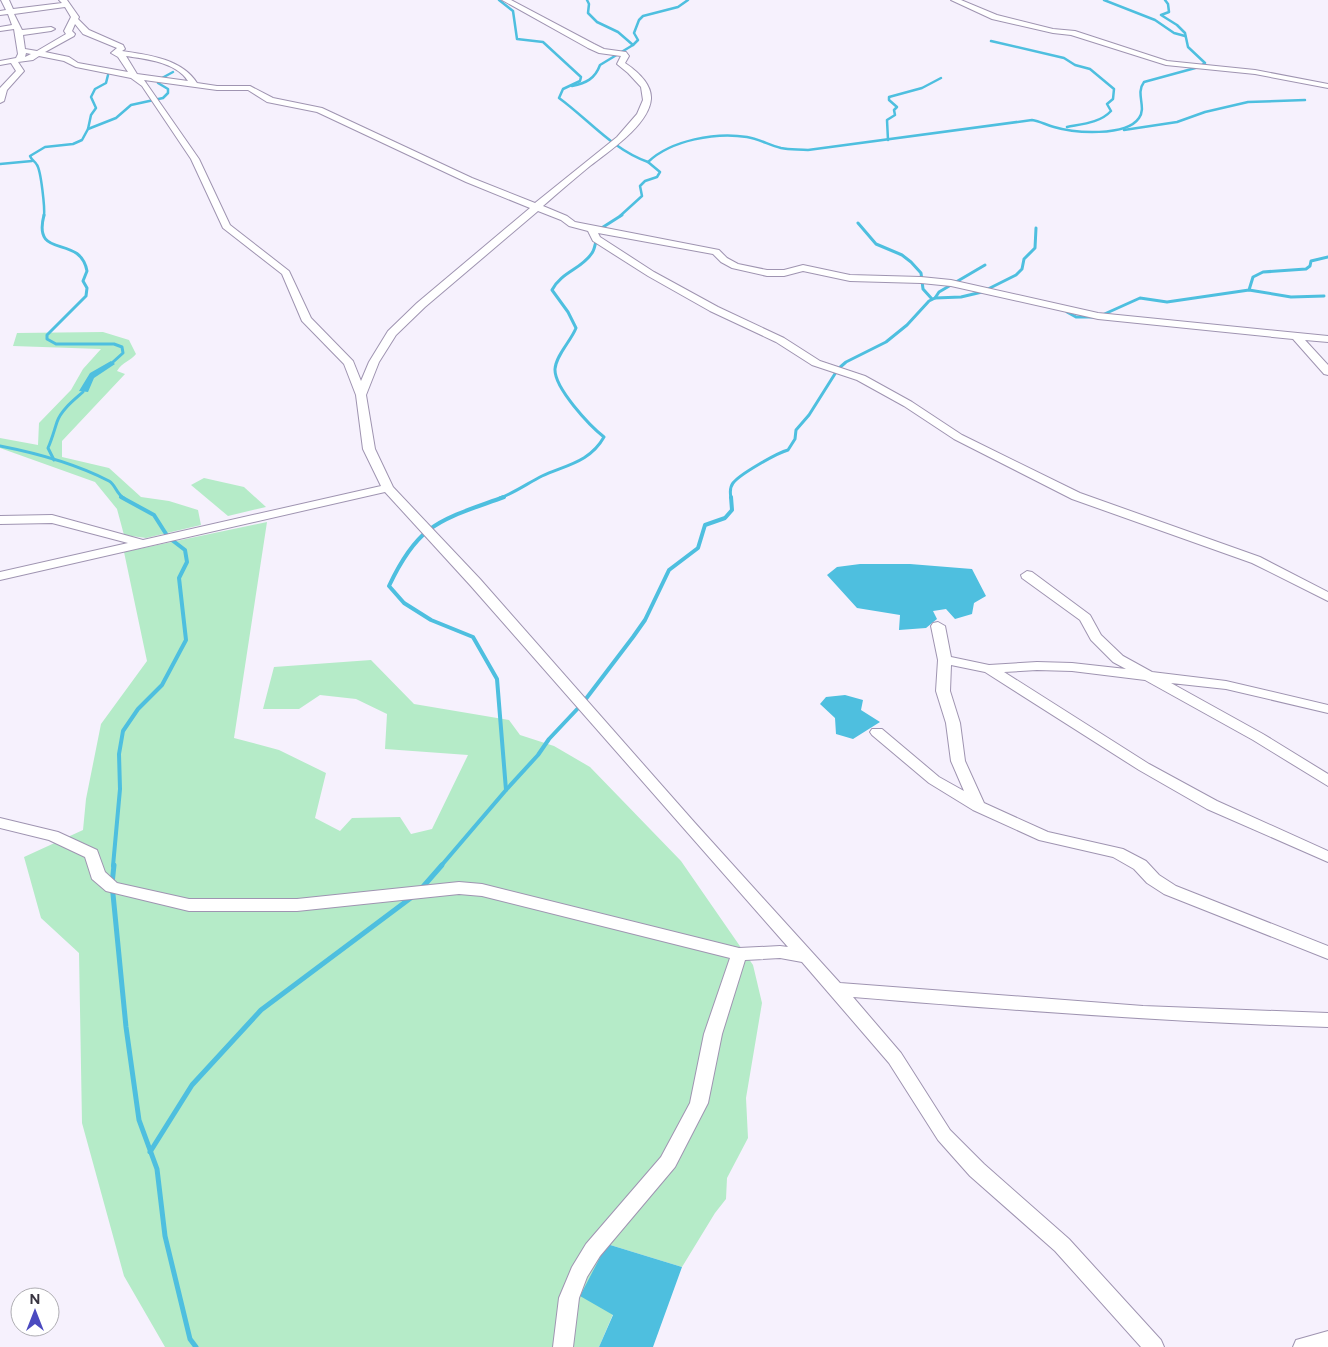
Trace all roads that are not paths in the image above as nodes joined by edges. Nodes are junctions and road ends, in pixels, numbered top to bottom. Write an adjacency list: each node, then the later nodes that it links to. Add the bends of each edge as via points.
1 (5, 0): 5 (street)
2 (506, 0): 23 (street, via 591,46 623,54 621,64 645,86 647,100 641,115 620,139)
3 (955, 0): 21 (street, via 995,17 1072,33 1166,64 1255,72)
4 (65, 2): 5 (street); 7 (street)
5 (9, 12): 6 (street); 10 (street)
6 (0, 13)
7 (75, 20): 11 (street, via 68,30); 12 (street, via 80,27)
8 (0, 28): 10 (street)
9 (51, 29): 10 (street)
10 (17, 30): 13 (street)
11 (70, 34): 12 (street); 14 (street)
12 (100, 39): 15 (street, via 120,47)
13 (21, 50): 14 (street); 16 (street, via 22,55)
14 (39, 53): 16 (street); 19 (street, via 66,59 76,65)
15 (115, 53): 19 (street, via 121,55); 20 (street, via 143,55 174,67 191,78)
16 (13, 61): 17 (street); 18 (street); 22 (street, via 20,71 3,89)
17 (0, 63)
18 (0, 69)
19 (135, 76): 20 (street); 28 (street, via 146,84 196,159 226,226 286,273 306,319 348,363)
20 (194, 84): 23 (street, via 250,88 270,100 319,110)
21 (1328, 86)
22 (0, 102)
23 (536, 208): 24 (street); 28 (street, via 392,333 374,362)
24 (590, 229): 25 (street, via 716,252 734,266 767,273 803,268 850,278 951,283 1098,316); 34 (street, via 596,239 706,305 780,340 816,363 860,378 958,436 1076,496 1256,560)
25 (1297, 337): 26 (street); 27 (street)
26 (1328, 339)
27 (1328, 372)
28 (361, 395): 29 (street, via 369,449)
29 (388, 488): 31 (street); 47 (street)
30 (0, 520): 31 (street, via 52,519 128,541)
31 (143, 542): 33 (street)
32 (1026, 575): 38 (street, via 1085,618 1096,637 1118,659)
33 (0, 576)
34 (1328, 597)
35 (938, 626): 36 (street)
36 (945, 660): 37 (street); 42 (street, via 943,690 953,723 958,761)
37 (989, 669): 38 (street, via 1072,667); 44 (street, via 1144,767 1212,805)
38 (1146, 677): 39 (street, via 1226,685); 41 (street, via 1258,737)
39 (1328, 709)
40 (877, 732): 42 (street, via 934,780)
41 (1328, 782)
42 (978, 806): 45 (street, via 1044,836 1118,853 1140,865 1170,890)
43 (0, 823): 46 (street, via 53,836 92,854 98,875 112,887 189,906 297,905 459,888 482,890)
44 (1328, 857)
45 (1328, 953)
46 (738, 954): 47 (street, via 780,952); 51 (street, via 713,1034 699,1102 668,1162 593,1250 579,1273 569,1298)
47 (807, 957): 48 (street)
48 (836, 989): 49 (street, via 1092,1010); 52 (street, via 895,1058 944,1135 977,1170 1062,1245)
49 (1328, 1020)
50 (1328, 1340): 53 (street)
51 (563, 1347)
52 (1154, 1347)
53 (1303, 1347)

